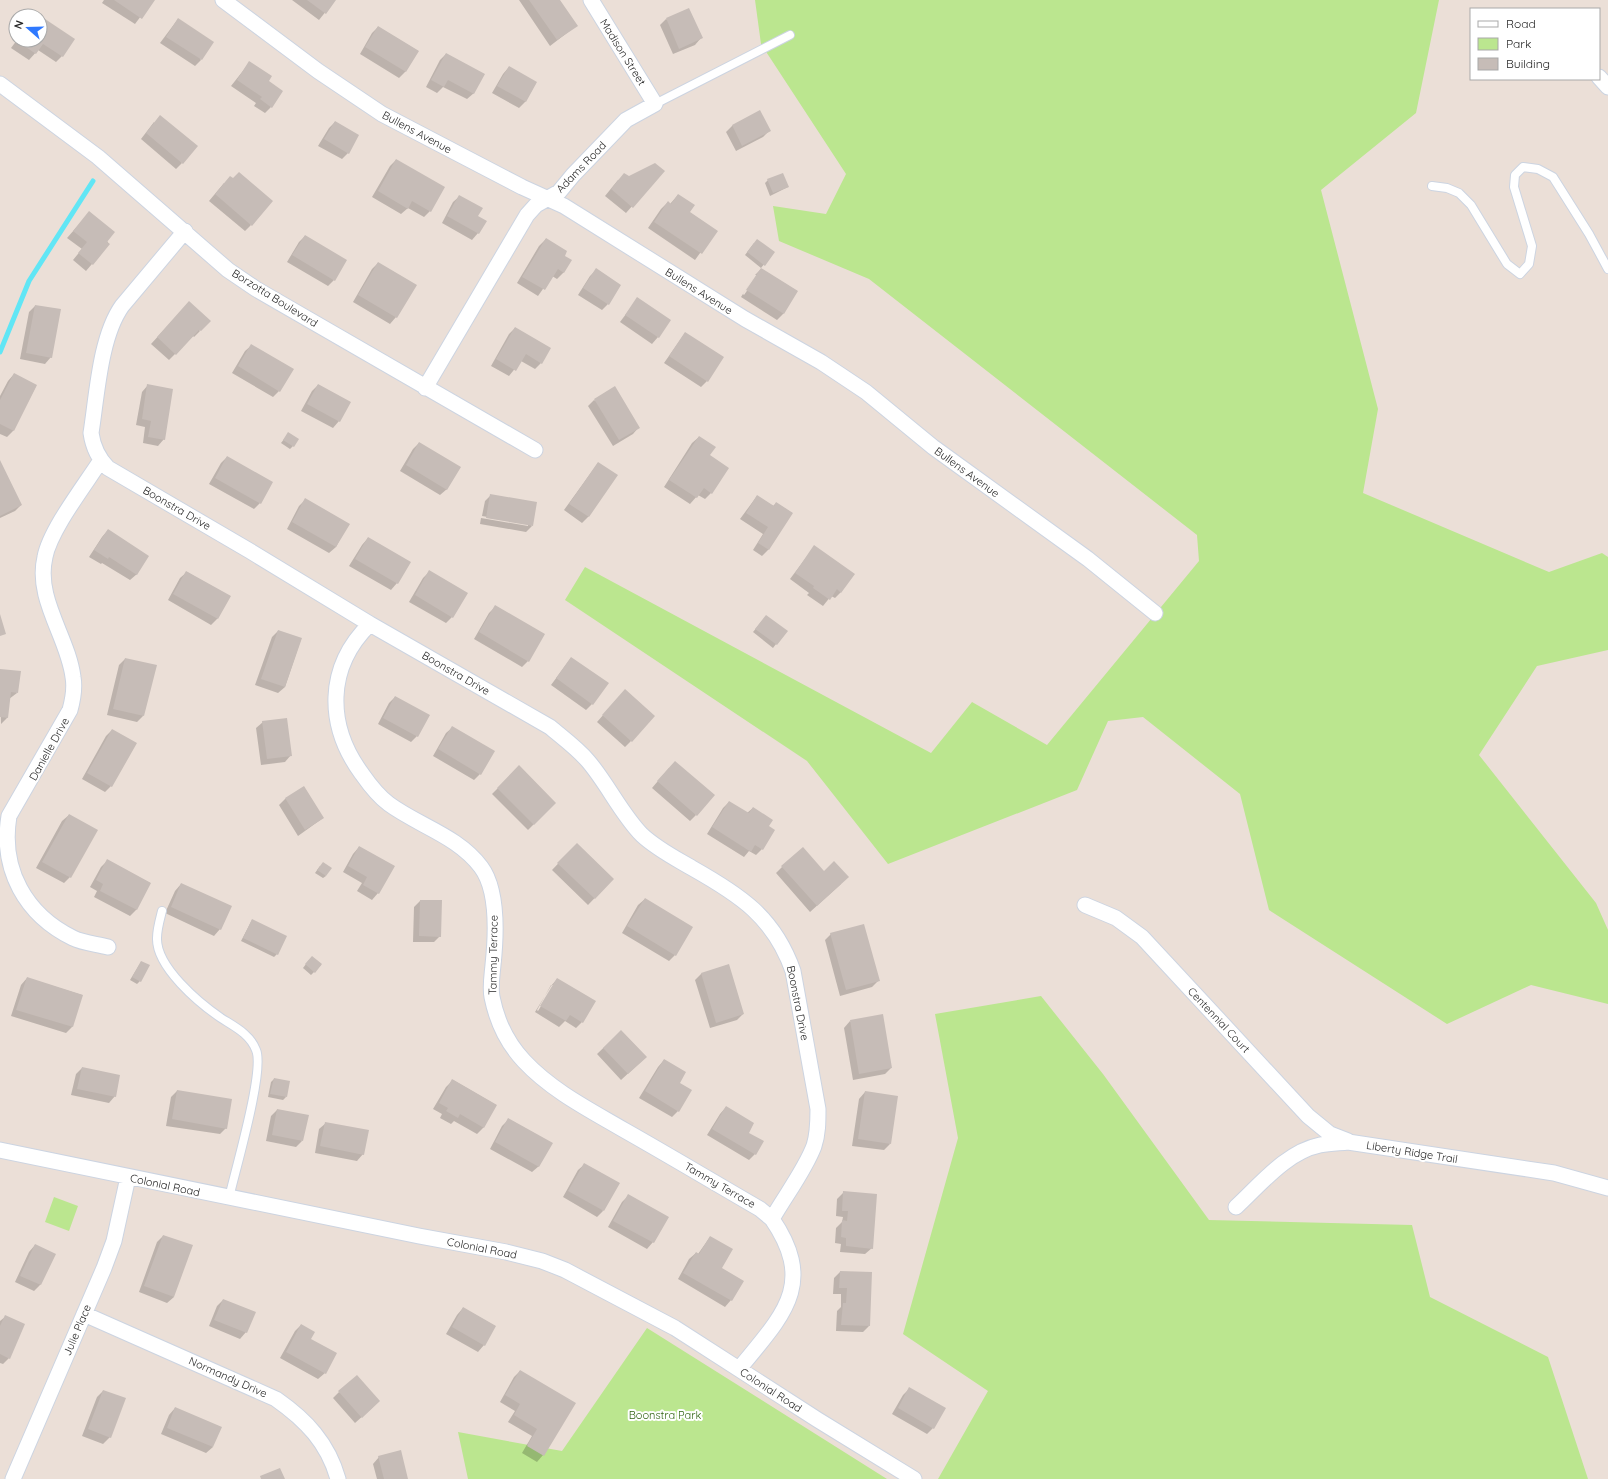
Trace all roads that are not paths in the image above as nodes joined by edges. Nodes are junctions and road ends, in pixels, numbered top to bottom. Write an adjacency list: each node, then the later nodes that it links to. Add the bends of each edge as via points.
1 (223, 0): 9 (street, Bullens Avenue, via 318,71 382,114)
2 (591, 0): 7 (street, Madison Street)
3 (790, 35): 7 (lane, Adams Road)
4 (1600, 78): 6 (street)
5 (0, 84): 10 (street, Borzotta Boulevard, via 98,157)
6 (1608, 87)
7 (655, 104): 9 (street, Adams Road, via 626,120 559,192)
8 (1432, 186): 11 (lane, via 1459,193 1472,205 1507,264 1520,274 1529,264 1532,246 1514,187 1515,175 1523,168 1538,169 1553,177)
9 (547, 198): 12 (street, Adams Road, via 527,215); 15 (street, Bullens Avenue, via 564,206 745,319 821,362 866,392 933,447 1088,559)
10 (184, 231): 12 (street, Borzotta Boulevard, via 228,270 256,289); 14 (street, Boonstra Drive, via 122,306 108,333 91,433 93,447)
11 (1608, 269)
12 (425, 388): 13 (street, Borzotta Boulevard)
13 (535, 450)
14 (100, 460): 16 (street, Boonstra Drive, via 108,468); 19 (street, Danielle Drive, via 50,541 44,558 46,593 73,676 74,694 70,710 10,816 5,827 3,844 4,863 11,881 36,914 73,938)
15 (1155, 612)
16 (370, 624): 26 (street, Tammy Terrace, via 351,646 337,678 337,721 344,743 358,770 388,804 455,842 482,868 491,884 494,900 491,991 495,1011 510,1043 541,1077 579,1103 760,1209); 26 (street, Boonstra Drive, via 550,727 588,762 641,834 660,850 742,898 775,932 786,951 793,971 818,1109 818,1128 814,1146)
17 (1085, 905): 20 (street, Centennial Court, via 1116,918 1142,937 1308,1116 1330,1134)
18 (162, 911): 24 (lane, via 156,938 163,958 182,986 205,1007 247,1034 257,1051 257,1078)
19 (108, 947)
20 (1348, 1142): 23 (street, Liberty Ridge Trail, via 1554,1173); 25 (street, Liberty Ridge Trail, via 1320,1145 1301,1152 1285,1162)
21 (0, 1150): 22 (street, Colonial Road)
22 (128, 1177): 24 (street, Colonial Road); 27 (street, Julie Place, via 114,1241)
23 (1608, 1188)
24 (229, 1198): 28 (street, Colonial Road, via 542,1261 565,1270 675,1328)
25 (1236, 1207)
26 (772, 1219): 28 (street, Tammy Terrace, via 791,1254 794,1271 793,1289 787,1305 770,1331)
27 (84, 1314): 29 (street, Julie Place); 30 (street, Normandy Drive, via 276,1399 311,1427 334,1463)
28 (739, 1369): 31 (street, Colonial Road)
29 (13, 1479)
30 (338, 1479)
31 (914, 1479)

